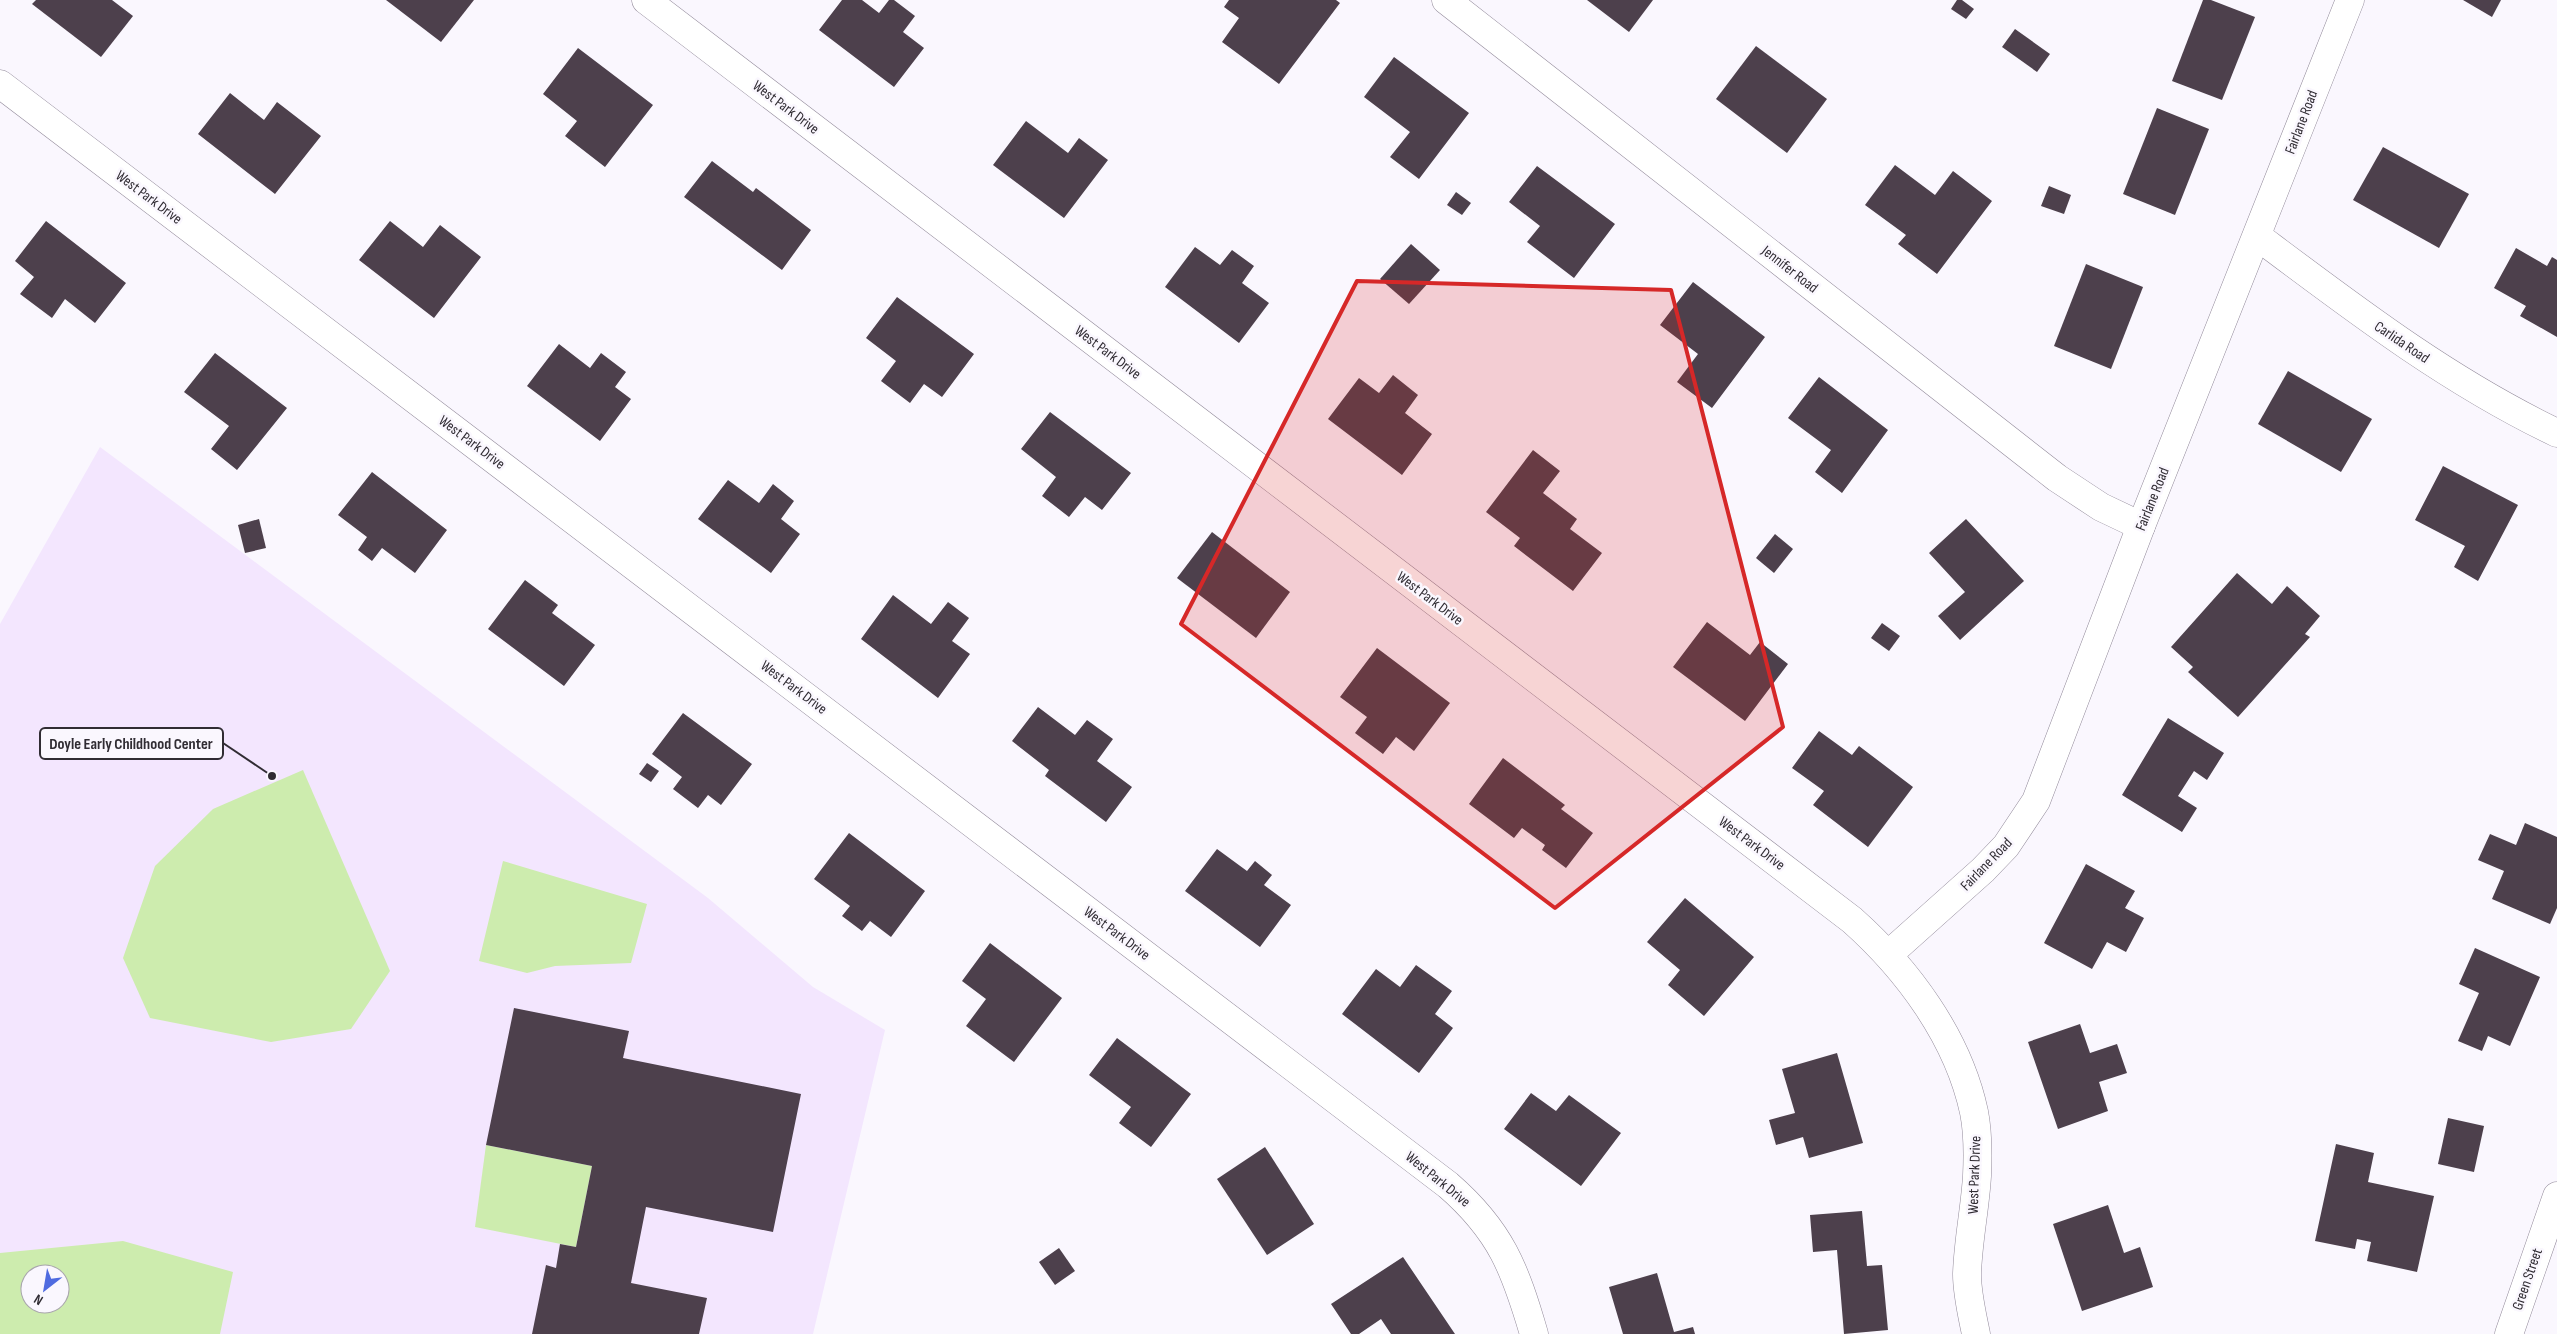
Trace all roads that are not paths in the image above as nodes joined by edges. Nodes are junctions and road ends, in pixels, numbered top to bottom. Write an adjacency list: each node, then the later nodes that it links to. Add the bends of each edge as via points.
1 (646, 0): 8 (street, West Park Drive, via 1852,920)
2 (1446, 0): 7 (street, Jennifer Road, via 2057,478 2101,507)
3 (2350, 0): 5 (street, Fairlane Road)
4 (0, 84): 10 (street, West Park Drive, via 1448,1185 1476,1211 1504,1250 1516,1276)
5 (2256, 236): 6 (street, Carlida Road, via 2424,357); 7 (street, Fairlane Road)
6 (2557, 433)
7 (2142, 526): 8 (street, Fairlane Road, via 2036,801 2006,846 1983,870)
8 (1889, 954): 11 (street, West Park Drive, via 1947,1041 1963,1076 1974,1112 1977,1175 1967,1275)
9 (2557, 1196): 12 (street, Green Street)
10 (1534, 1334)
11 (1976, 1334)
12 (2509, 1334)

